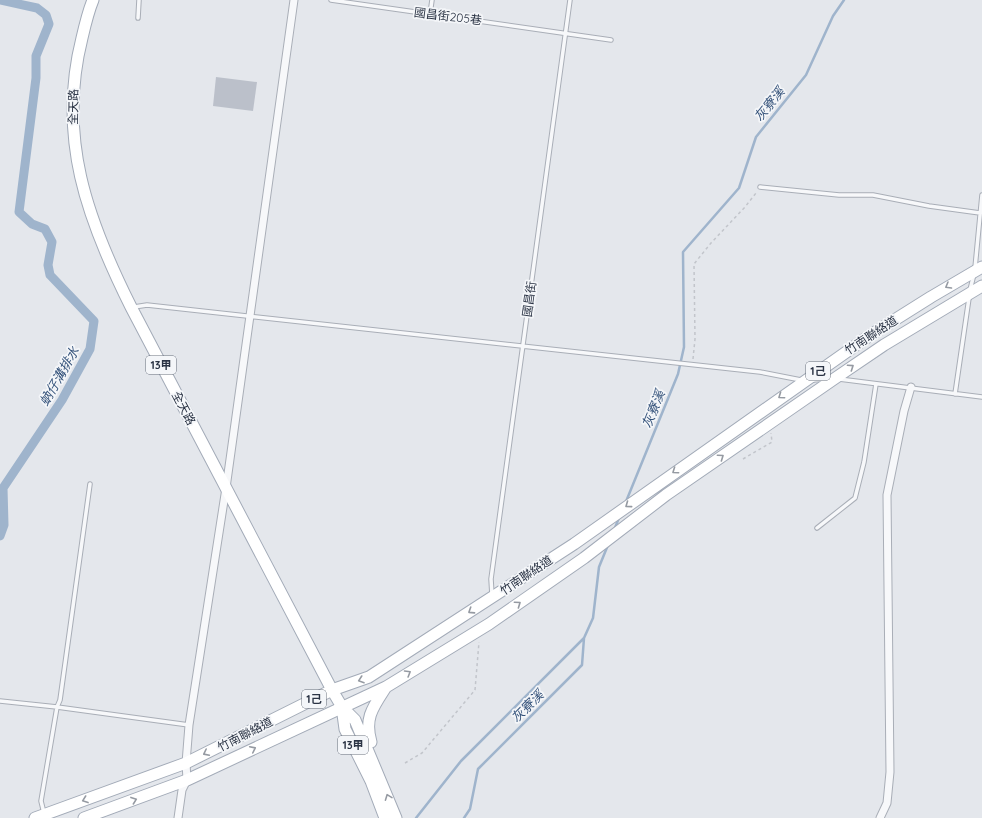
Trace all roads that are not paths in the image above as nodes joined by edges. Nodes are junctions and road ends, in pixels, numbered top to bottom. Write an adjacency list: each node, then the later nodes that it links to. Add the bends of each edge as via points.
1 (93, 0): 17 (main road, 全天路 / 13甲, via 74,79 72,122 77,163 92,220 109,264)
2 (139, 0): 8 (lane)
3 (294, 0): 18 (street)
4 (331, 0): 7 (lane, 國昌街205巷)
5 (432, 0): 7 (lane)
6 (570, 0): 9 (lane, 國昌街)
7 (430, 14): 9 (lane, 國昌街205巷)
8 (138, 18)
9 (565, 34): 10 (lane, 國昌街205巷); 19 (lane, 國昌街)
10 (611, 40)
11 (760, 187): 13 (lane, via 873,195)
12 (982, 195): 13 (lane)
13 (980, 213): 14 (lane)
14 (979, 269): 16 (lane); 21 (main road, 竹南聯絡道 / 1己, one-way to 21, via 881,328)
15 (982, 286): 16 (main road, 竹南聯絡道 / 1己)
16 (969, 293): 20 (main road, 竹南聯絡道 / 1己, one-way to 16); 24 (lane)
17 (131, 307): 18 (lane, via 147,306); 27 (main road, 全天路 / 13甲)
18 (250, 317): 19 (lane); 27 (street)
19 (522, 347): 21 (lane, via 760,372); 29 (lane, 國昌街, via 491,579)
20 (834, 379): 21 (lane); 22 (lane); 30 (main road, 竹南聯絡道 / 1己, one-way to 20, via 479,630 584,558 666,495)
21 (804, 380): 29 (main road, 竹南聯絡道 / 1己, one-way to 29, via 574,544)
22 (876, 384): 23 (lane); 28 (lane, via 864,462 855,498)
23 (911, 387): 24 (lane); 44 (street, via 887,495 890,772 887,803)
24 (955, 394): 25 (lane)
25 (982, 397)
26 (90, 484): 33 (lane)
27 (226, 488): 31 (main road, 全天路 / 13甲); 35 (street)
28 (817, 528)
29 (492, 598): 31 (main road, 竹南聯絡道 / 1己, one-way to 31, via 369,677)
30 (386, 687): 34 (main road, 竹南聯絡道 / 1己); 37 (main road, via 373,707 367,728)
31 (332, 690): 34 (main road, 全天路 / 13甲); 36 (main road, 竹南聯絡道 / 1己, one-way to 36)
32 (0, 701): 33 (lane)
33 (57, 707): 35 (lane); 39 (lane)
34 (342, 707): 37 (main road, 13甲, via 345,729); 38 (main road, 竹南聯絡道 / 1己, one-way to 34)
35 (189, 725): 36 (street)
36 (186, 763): 38 (street); 39 (main road, 竹南聯絡道 / 1己, one-way to 39)
37 (375, 779): 42 (main road, 13甲); 43 (main road, 13甲, one-way to 37)
38 (187, 780): 40 (main road, 竹南聯絡道 / 1己, one-way to 38); 41 (street, via 182,790)
39 (40, 816)
40 (84, 818)
41 (178, 818)
42 (385, 818)
43 (396, 818)
44 (880, 818)

